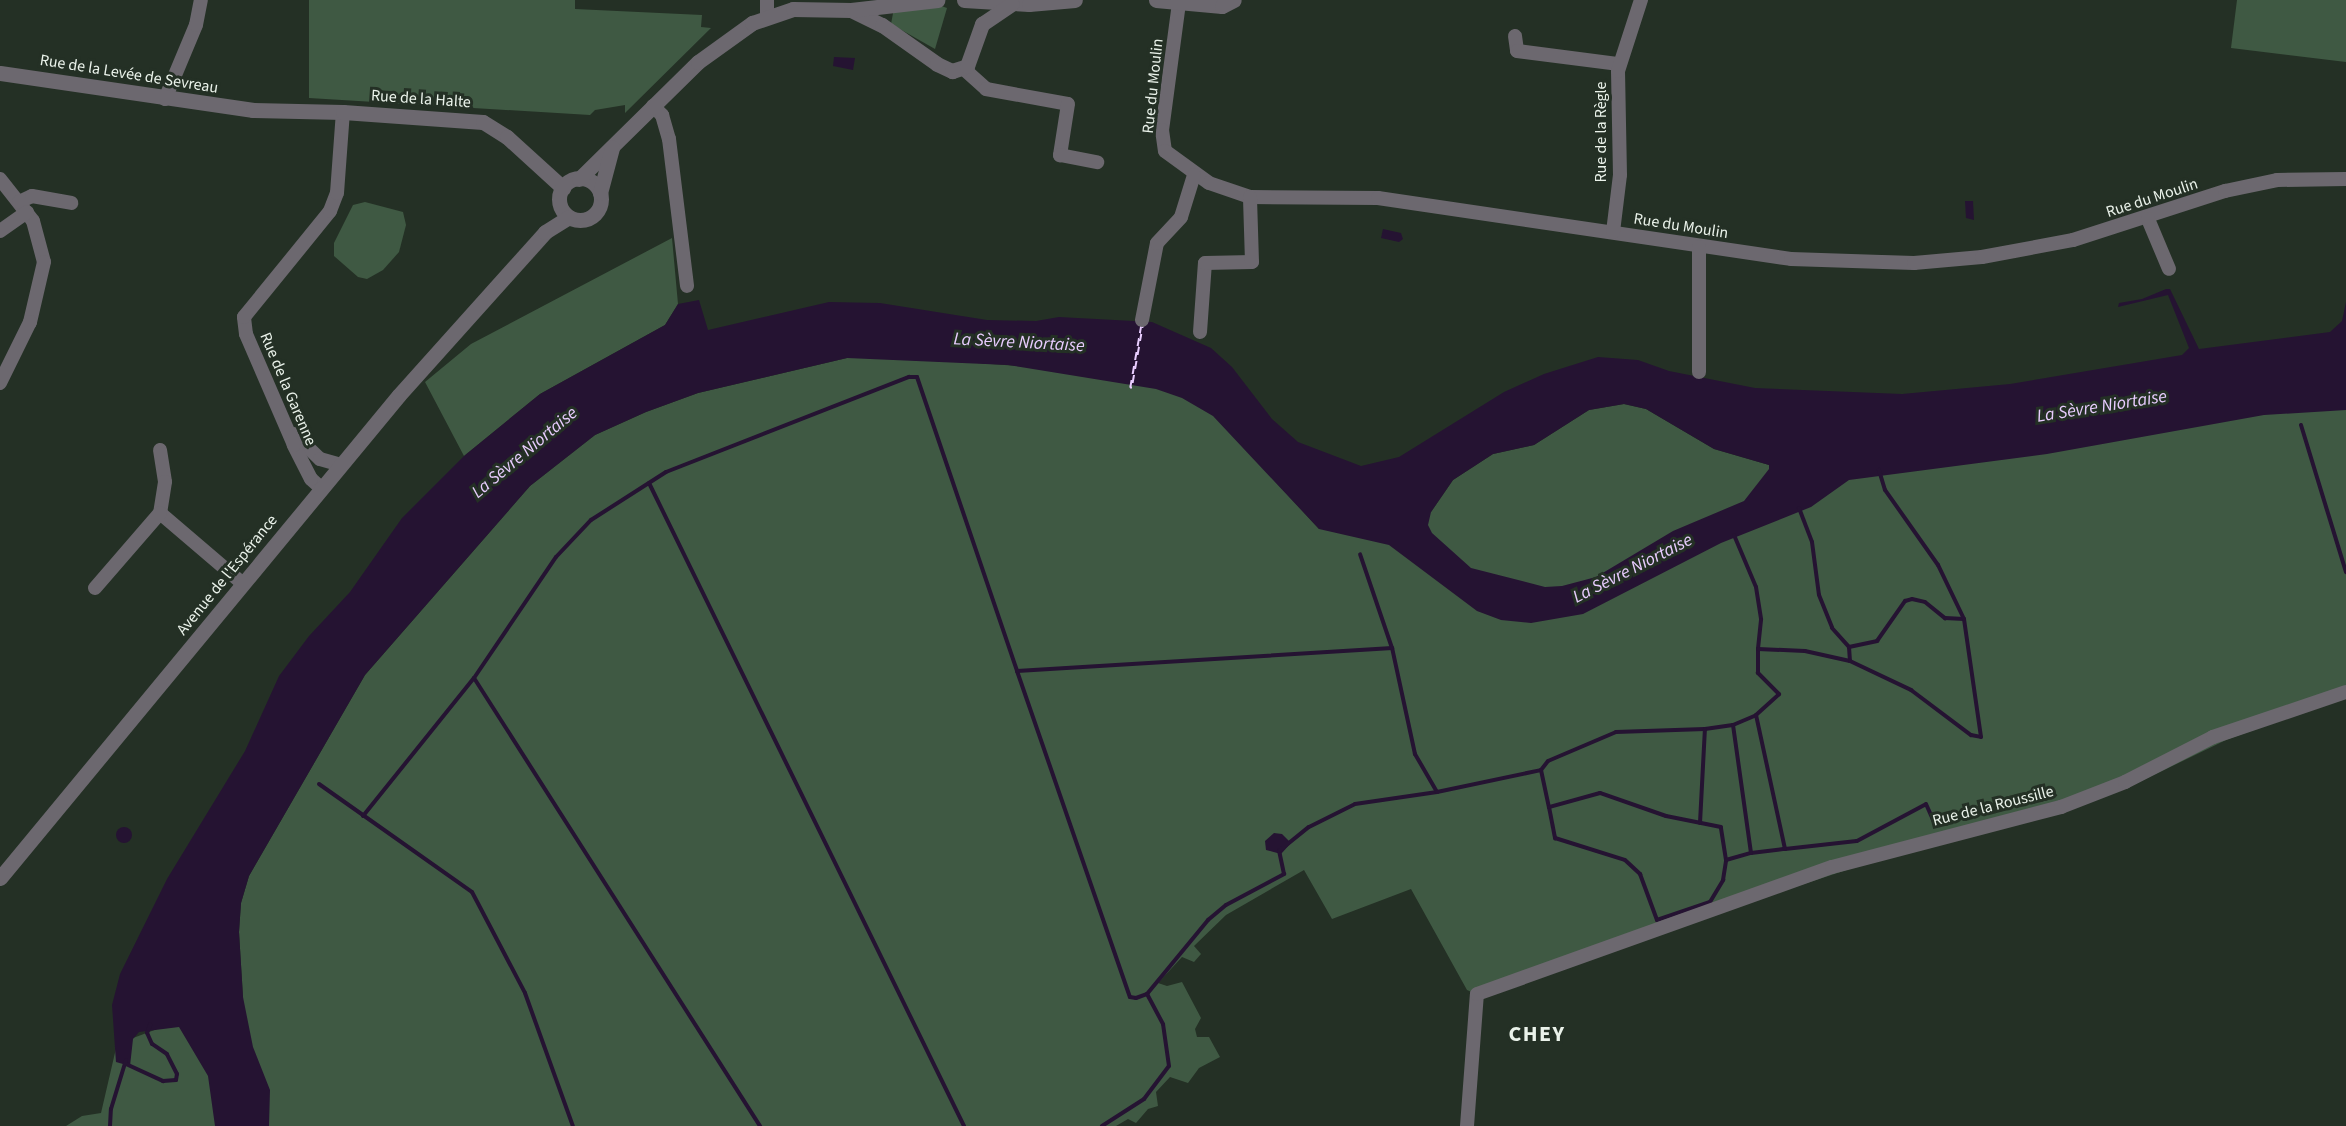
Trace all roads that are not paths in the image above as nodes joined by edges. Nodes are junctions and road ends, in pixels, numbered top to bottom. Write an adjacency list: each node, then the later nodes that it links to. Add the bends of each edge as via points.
1 (201, 0): 21 (street, via 196,25)
2 (766, 0): 14 (street)
3 (937, 0): 11 (street)
4 (964, 0): 5 (street)
5 (974, 0): 12 (street); 15 (street, via 982,10)
6 (1076, 0): 12 (street)
7 (1156, 0): 10 (street)
8 (1234, 0): 10 (street, via 1222,6)
9 (1641, 0): 18 (street, Rue de la Règle)
10 (1179, 3): 27 (street, Rue du Moulin, via 1162,130 1165,151)
11 (887, 4): 13 (street); 16 (street, via 880,11)
12 (1011, 4): 15 (street)
13 (853, 5): 14 (street, via 808,7); 16 (street)
14 (767, 16): 22 (street, via 726,39)
15 (982, 24): 19 (street)
16 (882, 25): 19 (street, via 943,68)
17 (1515, 36): 18 (street, via 1517,51)
18 (1619, 64): 39 (street, Rue de la Règle, via 1616,99 1620,175)
19 (964, 69): 26 (street, via 986,89 1068,104 1060,155)
20 (0, 73): 21 (street, Rue de la Levée de Sevreau)
21 (165, 99): 23 (street, Rue de la Levée de Sevreau)
22 (653, 106): 25 (street); 42 (street, via 662,115 669,139)
23 (253, 110): 24 (street, Rue de la Halte)
24 (343, 112): 32 (street, Rue de la Halte, via 483,122 507,137); 48 (street, Rue de la Garenne, via 338,193 330,211 244,317 246,334)
25 (612, 148): 28 (street); 31 (street)
26 (1097, 162)
27 (1194, 175): 33 (street, Rue du Moulin); 44 (street, via 1181,217 1157,243)
28 (579, 178): 31 (street, via 590,181); 32 (street)
29 (0, 179): 35 (street)
30 (2346, 179): 37 (street, Rue du Moulin, via 2277,180 2225,191)
31 (600, 193): 36 (street, via 600,203 592,216 584,220)
32 (561, 194): 36 (street); 43 (street, Avenue de l'Espérance, via 496,275)
33 (1250, 197): 39 (street, Rue du Moulin, via 1359,196); 45 (street, via 1252,262 1205,263)
34 (71, 203): 35 (street, via 32,196)
35 (23, 207): 38 (street); 47 (street, via 39,231 44,262 30,322)
36 (569, 217): 43 (street, Avenue de l'Espérance, via 545,232 504,282)
37 (2148, 219): 40 (street, Rue du Moulin, via 2073,240 1933,262 1791,259); 41 (street)
38 (0, 231)
39 (1613, 232): 40 (street, Rue du Moulin)
40 (1699, 247): 46 (street)
41 (2169, 269)
42 (687, 286)
43 (484, 298): 50 (street, Avenue de l'Espérance)
44 (1142, 320)
45 (1200, 332)
46 (1699, 372)
47 (0, 382)
48 (289, 427): 50 (street, via 320,459); 51 (street, Rue de la Garenne, via 305,469)
49 (160, 450): 52 (street, via 165,482)
50 (341, 465): 51 (street, Avenue de l'Espérance)
51 (321, 488): 53 (street, Avenue de l'Espérance)
52 (160, 513): 53 (street); 54 (street)
53 (243, 584): 56 (street, Avenue de l'Espérance)
54 (95, 588)
55 (2346, 692): 57 (street, Rue de la Roussille, via 2213,737 2125,782 2061,807 1832,867 1477,994)
56 (0, 878)
57 (1467, 1126)

